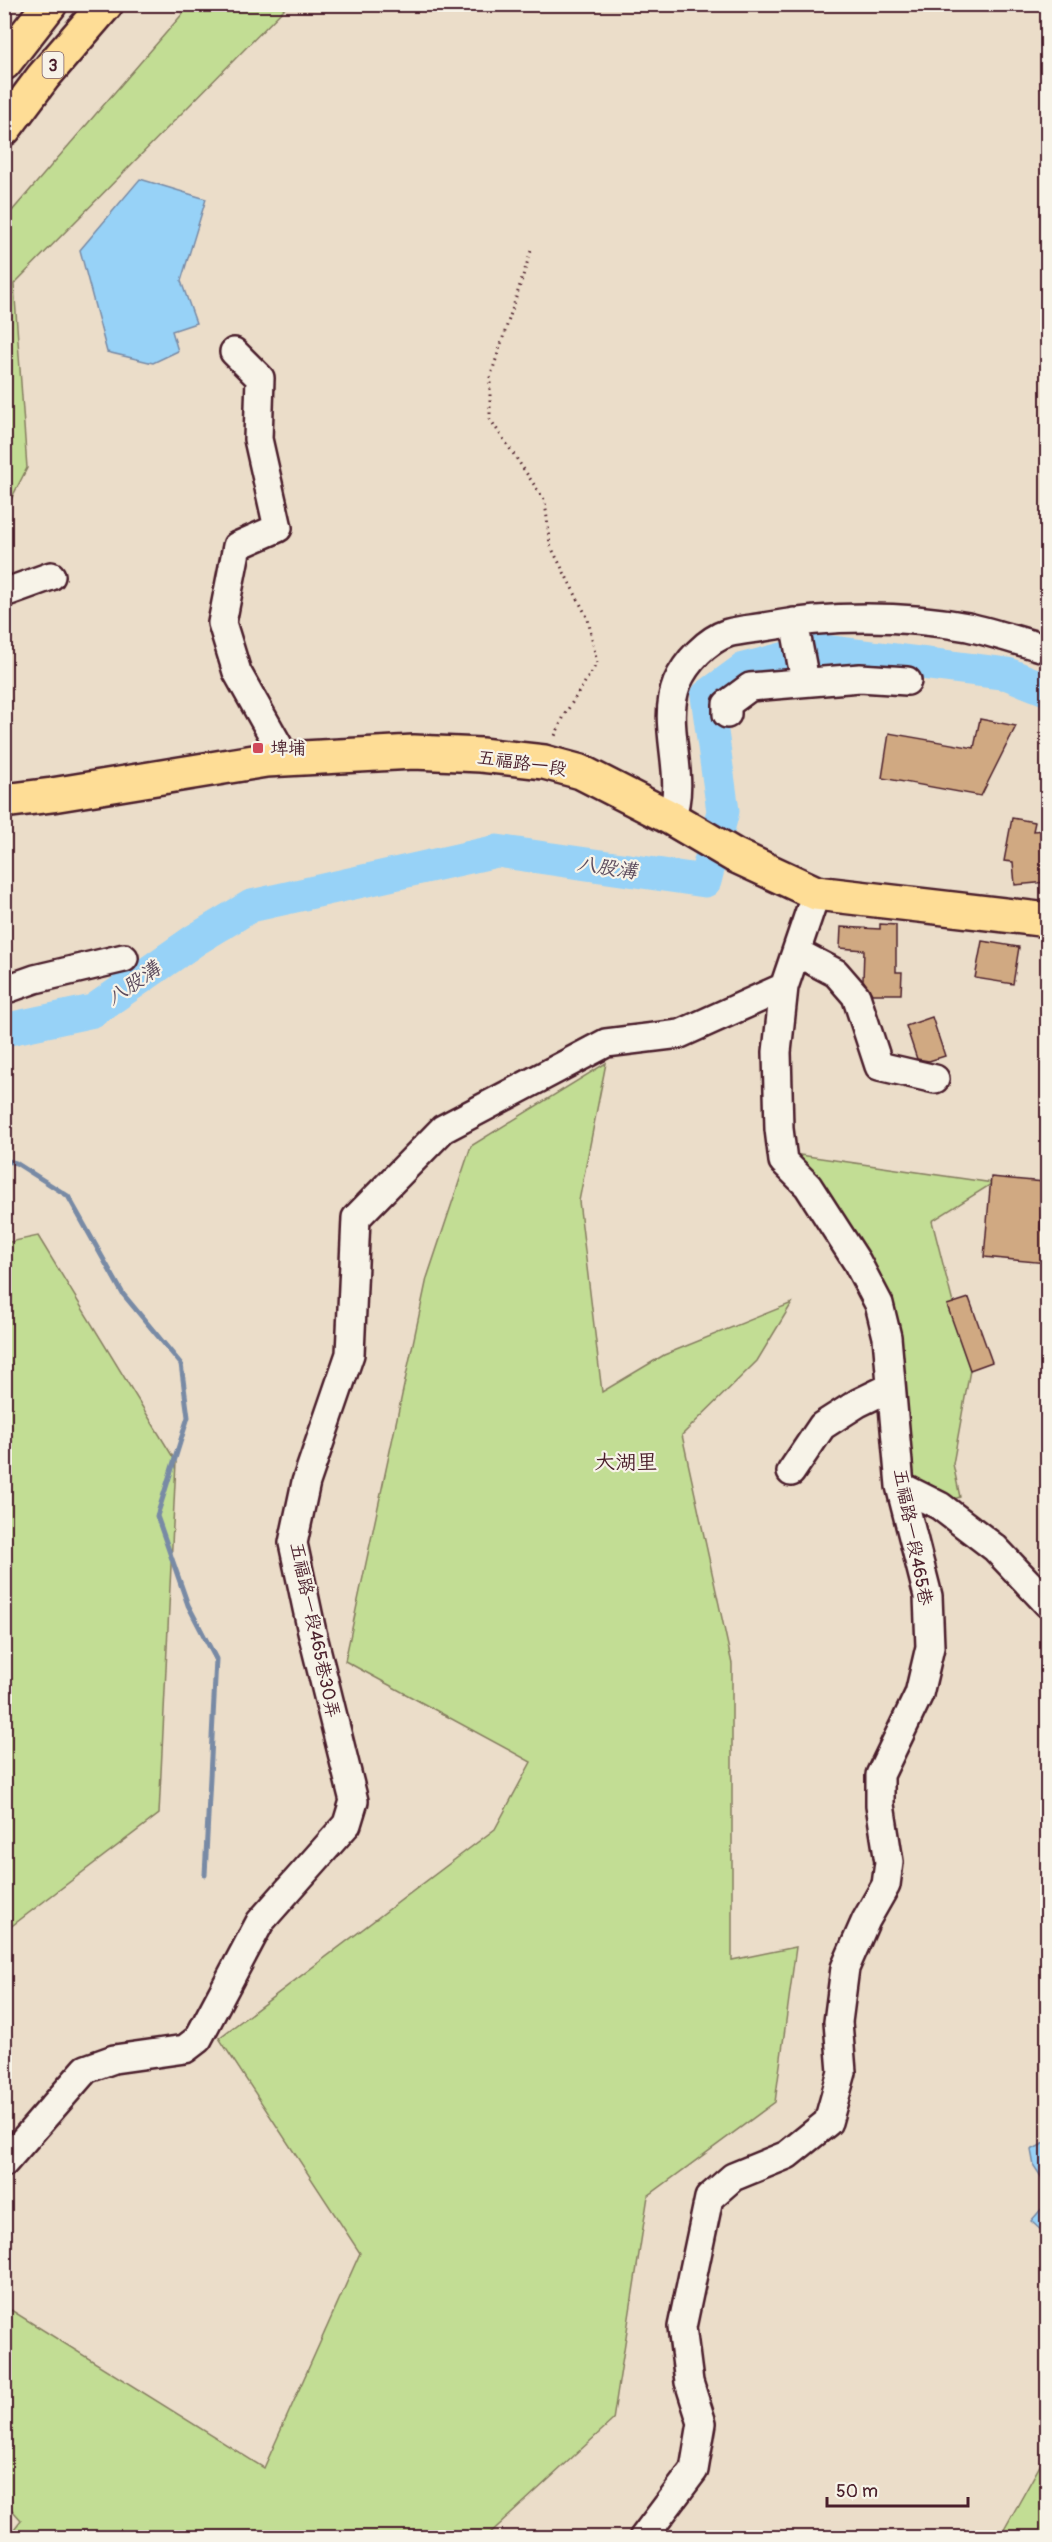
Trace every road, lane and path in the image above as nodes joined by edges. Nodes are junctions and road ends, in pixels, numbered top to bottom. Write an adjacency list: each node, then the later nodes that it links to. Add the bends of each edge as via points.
1 (51, 4): 3 (main road, 3)
2 (105, 4): 4 (main road, 3)
3 (4, 63)
4 (4, 129)
5 (531, 251): 15 (path, via 490,378 490,419 545,501 550,545 588,619 597,663 565,714)
6 (234, 352): 14 (lane, via 260,378 258,439 278,528 237,546 222,623 237,672)
7 (51, 576): 8 (lane)
8 (4, 593)
9 (794, 623): 10 (lane, via 858,618 930,623 968,627); 11 (lane); 17 (lane, via 727,634 705,646 689,663 677,683 671,713 677,803)
10 (1047, 649)
11 (805, 681): 12 (lane); 13 (lane, via 750,687 727,704)
12 (907, 681)
13 (727, 714)
14 (286, 759): 15 (main road, 五福路一段, via 414,752); 16 (main road, 五福路一段)
15 (544, 762): 17 (main road, 五福路一段, via 581,772)
16 (4, 801)
17 (671, 818): 18 (main road, 五福路一段, via 734,855)
18 (816, 893): 19 (main road, 五福路一段); 20 (lane, 五福路一段465巷)
19 (1047, 920)
20 (796, 952): 22 (lane, 五福路一段465巷); 24 (lane, via 836,973 856,996 879,1066)
21 (124, 958): 23 (lane)
22 (784, 987): 25 (lane, 五福路一段465巷, via 777,1053 783,1161 808,1186 879,1304 887,1337); 29 (lane, 五福路一段465巷30弄, via 681,1034 606,1043 442,1129 356,1218 350,1354 306,1482 293,1544 354,1801 346,1824 260,1922 198,2039 185,2049 114,2059 86,2069)
23 (4, 990)
24 (936, 1079)
25 (891, 1387): 26 (lane, via 822,1426); 27 (lane, 五福路一段465巷)
26 (791, 1472)
27 (900, 1486): 28 (lane, via 940,1506 995,1548); 30 (lane, 五福路一段465巷, via 928,1596 930,1647 919,1694 880,1774 880,1805 889,1862 886,1885 845,1968 838,2022 842,2072 828,2122 787,2155 733,2177 709,2198 682,2327 689,2382 702,2422 694,2470)
28 (1047, 1604)
29 (4, 2163)
30 (643, 2538)

